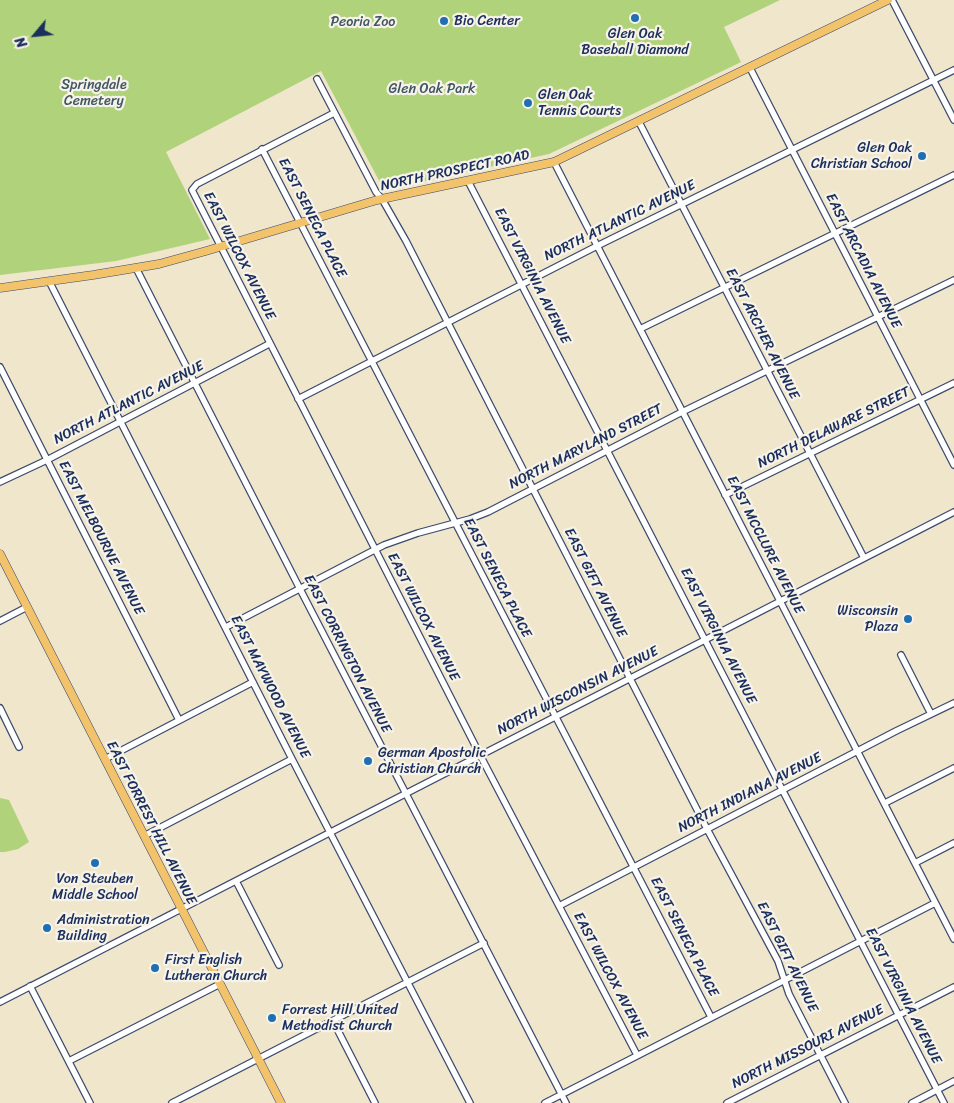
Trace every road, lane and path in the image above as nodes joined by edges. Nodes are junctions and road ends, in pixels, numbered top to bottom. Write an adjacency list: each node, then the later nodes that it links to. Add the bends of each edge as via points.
1 (888, 0): 3 (main road, NORTH PROSPECT ROAD)
2 (892, 0): 6 (street)
3 (750, 68): 9 (main road, NORTH PROSPECT ROAD); 11 (street, EAST ARCADIA AVENUE)
4 (954, 70): 6 (street, NORTH ATLANTIC AVENUE)
5 (317, 79): 7 (street, EAST GIFT AVENUE)
6 (934, 81): 8 (street); 11 (street, NORTH ATLANTIC AVENUE)
7 (334, 113): 10 (street); 15 (street, EAST GIFT AVENUE)
8 (954, 120)
9 (640, 122): 12 (main road, NORTH PROSPECT ROAD); 16 (street, EAST ARCHER AVENUE)
10 (262, 150): 17 (street, EAST SENECA PLACE); 20 (street, EAST WILCOX AVENUE, via 192,188)
11 (792, 151): 16 (street, NORTH ATLANTIC AVENUE); 18 (street, EAST ARCADIA AVENUE)
12 (554, 162): 14 (main road, NORTH PROSPECT ROAD); 19 (street, EAST MCCLURE AVENUE)
13 (954, 175): 18 (street)
14 (468, 181): 15 (main road, NORTH PROSPECT ROAD); 24 (street, EAST VIRGINIA AVENUE)
15 (382, 199): 17 (main road, NORTH PROSPECT ROAD); 28 (street, EAST GIFT AVENUE)
16 (681, 204): 19 (street, NORTH ATLANTIC AVENUE); 26 (street, EAST ARCHER AVENUE)
17 (301, 223): 20 (main road, NORTH PROSPECT ROAD); 31 (street, EAST SENECA PLACE)
18 (835, 234): 26 (street); 27 (street, EAST ARCADIA AVENUE)
19 (597, 246): 24 (street, NORTH ATLANTIC AVENUE); 29 (street, EAST MCCLURE AVENUE)
20 (221, 247): 21 (main road, NORTH PROSPECT ROAD); 30 (street, EAST WILCOX AVENUE)
21 (136, 268): 23 (main road, NORTH PROSPECT ROAD); 34 (street, EAST CORRINGTON AVENUE)
22 (954, 280): 27 (street, NORTH MARYLAND STREET)
23 (49, 281): 25 (main road, NORTH PROSPECT ROAD); 39 (street, EAST MAYWOOD AVENUE)
24 (522, 284): 28 (street, NORTH ATLANTIC AVENUE); 40 (street, EAST VIRGINIA AVENUE)
25 (0, 288)
26 (724, 288): 29 (street); 33 (street, EAST ARCHER AVENUE)
27 (877, 317): 33 (street, NORTH MARYLAND STREET); 37 (street, EAST ARCADIA AVENUE)
28 (447, 322): 31 (street, NORTH ATLANTIC AVENUE); 45 (street, EAST GIFT AVENUE)
29 (640, 329): 38 (street, EAST MCCLURE AVENUE)
30 (269, 344): 34 (street, NORTH ATLANTIC AVENUE); 36 (street, EAST WILCOX AVENUE)
31 (372, 360): 36 (street, NORTH ATLANTIC AVENUE); 48 (street, EAST SENECA PLACE)
32 (0, 368): 42 (street, EAST MELBOURNE AVENUE)
33 (767, 371): 38 (street, NORTH MARYLAND STREET); 41 (street, EAST ARCHER AVENUE)
34 (195, 383): 39 (street, NORTH ATLANTIC AVENUE); 52 (street, EAST CORRINGTON AVENUE)
35 (954, 383): 37 (street, NORTH DELAWARE STREET)
36 (298, 399): 49 (street, EAST WILCOX AVENUE)
37 (920, 400): 41 (street, NORTH DELAWARE STREET); 43 (street, EAST ARCADIA AVENUE)
38 (682, 412): 40 (street, NORTH MARYLAND STREET); 46 (street, EAST MCCLURE AVENUE)
39 (121, 421): 42 (street, NORTH ATLANTIC AVENUE); 56 (street, EAST MAYWOOD AVENUE)
40 (608, 451): 45 (street, NORTH MARYLAND STREET); 57 (street, EAST VIRGINIA AVENUE)
41 (810, 453): 46 (street, NORTH DELAWARE STREET); 51 (street, EAST ARCHER AVENUE)
42 (47, 460): 44 (street, NORTH ATLANTIC AVENUE); 65 (street, EAST MELBOURNE AVENUE)
43 (954, 465)
44 (0, 482)
45 (532, 489): 48 (street, NORTH MARYLAND STREET, via 483,514); 59 (street, EAST GIFT AVENUE)
46 (725, 495): 53 (street, EAST MCCLURE AVENUE)
47 (954, 512): 51 (street, NORTH WISCONSIN AVENUE)
48 (454, 522): 49 (street, NORTH MARYLAND STREET); 64 (street, EAST SENECA PLACE)
49 (375, 549): 52 (street, NORTH MARYLAND STREET); 68 (street, EAST WILCOX AVENUE)
50 (0, 554): 54 (main road, EAST FORREST HILL AVENUE)
51 (864, 558): 53 (street, NORTH WISCONSIN AVENUE)
52 (300, 589): 56 (street, NORTH MARYLAND STREET); 73 (street, EAST CORRINGTON AVENUE)
53 (780, 601): 57 (street, NORTH WISCONSIN AVENUE); 67 (street, EAST MCCLURE AVENUE)
54 (27, 607): 55 (street); 69 (main road, EAST FORREST HILL AVENUE)
55 (0, 621)
56 (226, 627): 60 (street, EAST MAYWOOD AVENUE)
57 (705, 640): 59 (street, NORTH WISCONSIN AVENUE); 72 (street, EAST VIRGINIA AVENUE)
58 (901, 656): 63 (street)
59 (630, 678): 64 (street, NORTH WISCONSIN AVENUE); 75 (street, EAST GIFT AVENUE)
60 (253, 682): 65 (street); 70 (street, EAST MAYWOOD AVENUE)
61 (954, 703): 63 (street, NORTH INDIANA AVENUE)
62 (0, 708): 66 (street)
63 (931, 714): 67 (street, NORTH INDIANA AVENUE)
64 (555, 717): 68 (street, NORTH WISCONSIN AVENUE); 80 (street, EAST SENECA PLACE)
65 (179, 720): 69 (street)
66 (19, 747)
67 (858, 751): 72 (street, NORTH INDIANA AVENUE); 74 (street, EAST MCCLURE AVENUE)
68 (480, 755): 73 (street, NORTH WISCONSIN AVENUE); 83 (street, EAST WILCOX AVENUE)
69 (105, 759): 77 (main road, EAST FORREST HILL AVENUE)
70 (292, 759): 76 (street, EAST MAYWOOD AVENUE); 77 (street)
71 (954, 768): 74 (street)
72 (784, 790): 75 (street, NORTH INDIANA AVENUE); 86 (street, EAST VIRGINIA AVENUE)
73 (406, 793): 76 (street, NORTH WISCONSIN AVENUE); 87 (street, EAST CORRINGTON AVENUE)
74 (885, 804): 79 (street, EAST MCCLURE AVENUE)
75 (707, 829): 80 (street, NORTH INDIANA AVENUE); 89 (street, EAST GIFT AVENUE, via 778,961)
76 (330, 832): 81 (street, NORTH WISCONSIN AVENUE); 90 (street, EAST MAYWOOD AVENUE)
77 (144, 836): 84 (main road, EAST FORREST HILL AVENUE)
78 (954, 843): 79 (street)
79 (915, 863): 82 (street, EAST MCCLURE AVENUE)
80 (634, 867): 83 (street, NORTH INDIANA AVENUE); 96 (street, EAST SENECA PLACE)
81 (236, 881): 84 (street, NORTH WISCONSIN AVENUE); 88 (street)
82 (935, 903): 85 (street, EAST MCCLURE AVENUE); 86 (street)
83 (559, 906): 98 (street, EAST WILCOX AVENUE)
84 (181, 909): 91 (main road, EAST FORREST HILL AVENUE); 92 (street, NORTH WISCONSIN AVENUE)
85 (954, 939)
86 (861, 941): 89 (street); 95 (street, EAST VIRGINIA AVENUE)
87 (484, 943): 90 (street); 104 (street, EAST CORRINGTON AVENUE)
88 (279, 965)
89 (784, 980): 96 (street); 99 (street, EAST GIFT AVENUE)
90 (408, 983): 97 (street); 109 (street, EAST MAYWOOD AVENUE)
91 (220, 984): 100 (main road, EAST FORREST HILL AVENUE); 101 (street)
92 (30, 986): 94 (street, NORTH WISCONSIN AVENUE); 101 (street)
93 (954, 987): 95 (street, NORTH MISSOURI AVENUE)
94 (0, 1002)
95 (899, 1015): 99 (street, NORTH MISSOURI AVENUE); 103 (street, EAST VIRGINIA AVENUE)
96 (711, 1017): 98 (street)
97 (333, 1021): 100 (street); 108 (street)
98 (637, 1055): 104 (street)
99 (821, 1056): 112 (street, NORTH MISSOURI AVENUE); 113 (street, EAST GIFT AVENUE)
100 (259, 1058): 106 (street); 107 (main road, EAST FORREST HILL AVENUE)
101 (69, 1061): 105 (street)
102 (954, 1081): 103 (street)
103 (937, 1090): 114 (street); 115 (street, EAST VIRGINIA AVENUE)
104 (562, 1094): 110 (street); 111 (street, EAST CORRINGTON AVENUE)
105 (90, 1103)
106 (172, 1103)
107 (282, 1103)
108 (375, 1103)
109 (470, 1103)
110 (545, 1103)
111 (566, 1103)
112 (727, 1103)
113 (845, 1103)
114 (912, 1103)
115 (944, 1103)

